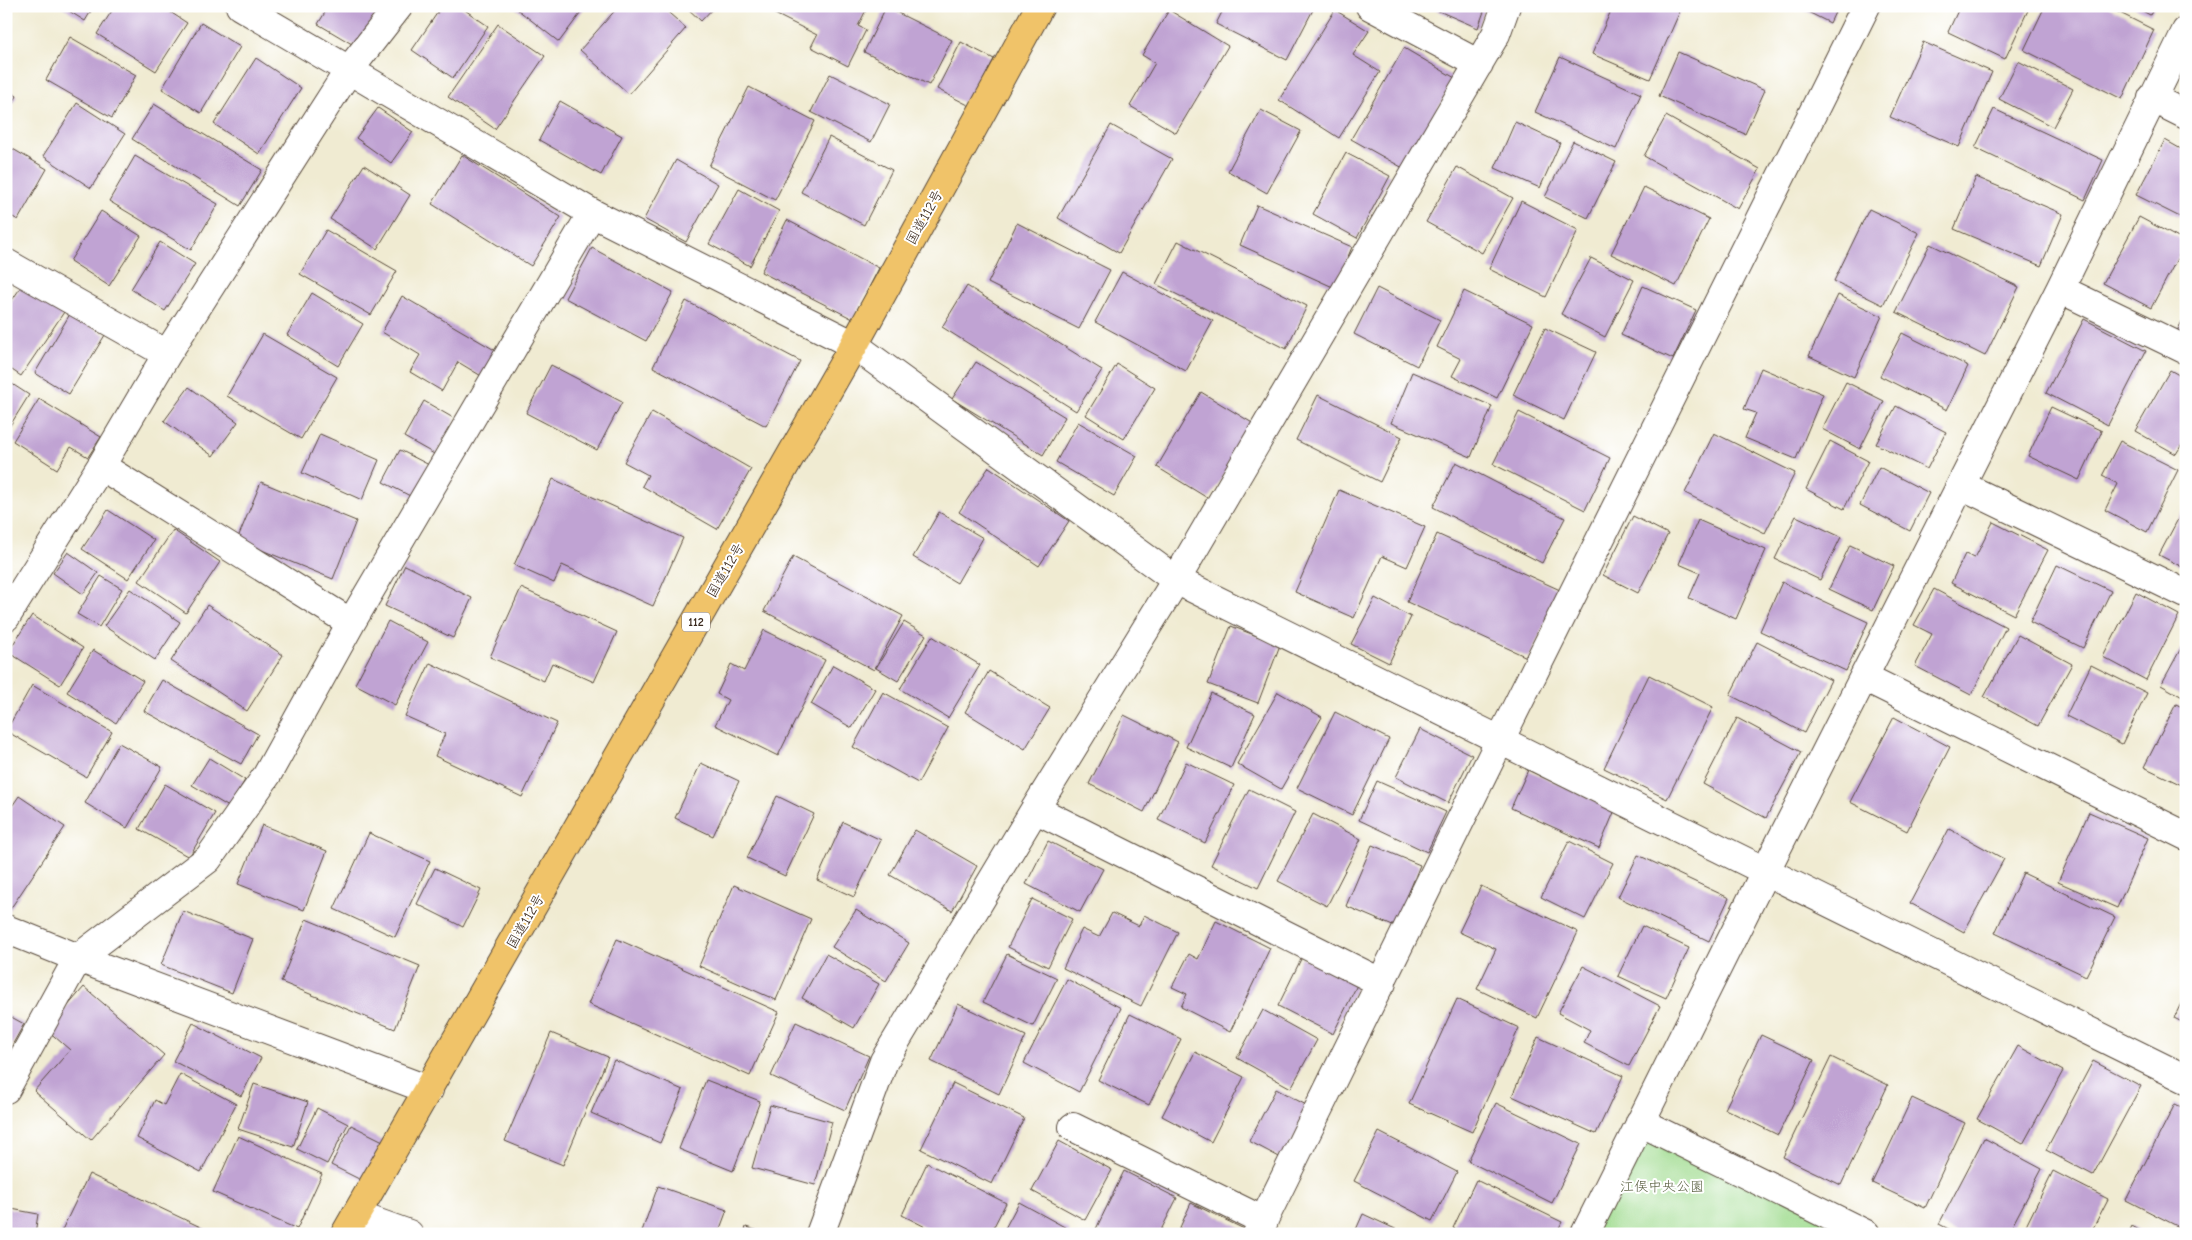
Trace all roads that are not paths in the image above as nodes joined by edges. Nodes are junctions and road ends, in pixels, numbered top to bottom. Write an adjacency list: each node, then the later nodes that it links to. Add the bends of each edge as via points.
1 (240, 6): 9 (street)
2 (399, 6): 9 (street)
3 (1040, 6): 15 (highway, 国道112号 / 112)
4 (1370, 6): 8 (street)
5 (1506, 6): 8 (street, via 1496,34)
6 (1866, 6): 25 (street)
7 (2186, 31): 10 (street)
8 (1479, 64): 20 (street)
9 (349, 70): 12 (street); 17 (street)
10 (2152, 98): 11 (street); 14 (street)
11 (2186, 114)
12 (592, 214): 15 (street); 23 (street)
13 (6, 263): 17 (street)
14 (2060, 289): 16 (street); 19 (street)
15 (854, 345): 20 (street); 34 (highway, 国道112号 / 112)
16 (2186, 350)
17 (167, 354): 18 (street)
18 (100, 466): 22 (street); 23 (street)
19 (1961, 485): 21 (street); 24 (street)
20 (1176, 580): 25 (street); 26 (street)
21 (2186, 594)
22 (6, 617)
23 (351, 623): 30 (street, via 267,775 208,859)
24 (1864, 677): 27 (street); 28 (street)
25 (1500, 740): 28 (street); 31 (street)
26 (1035, 809): 31 (street); 40 (street, via 884,1061)
27 (2186, 836)
28 (1766, 870): 32 (street); 35 (street)
29 (6, 929): 30 (street)
30 (78, 958): 33 (street); 34 (street)
31 (1382, 983): 38 (street)
32 (2186, 1079)
33 (6, 1089)
34 (429, 1090): 37 (highway, 国道112号 / 112)
35 (1640, 1122): 41 (street); 42 (street)
36 (1073, 1127): 38 (street)
37 (350, 1224): 39 (street)
38 (1261, 1227)
39 (409, 1234)
40 (820, 1234)
41 (1585, 1234)
42 (1866, 1234)

